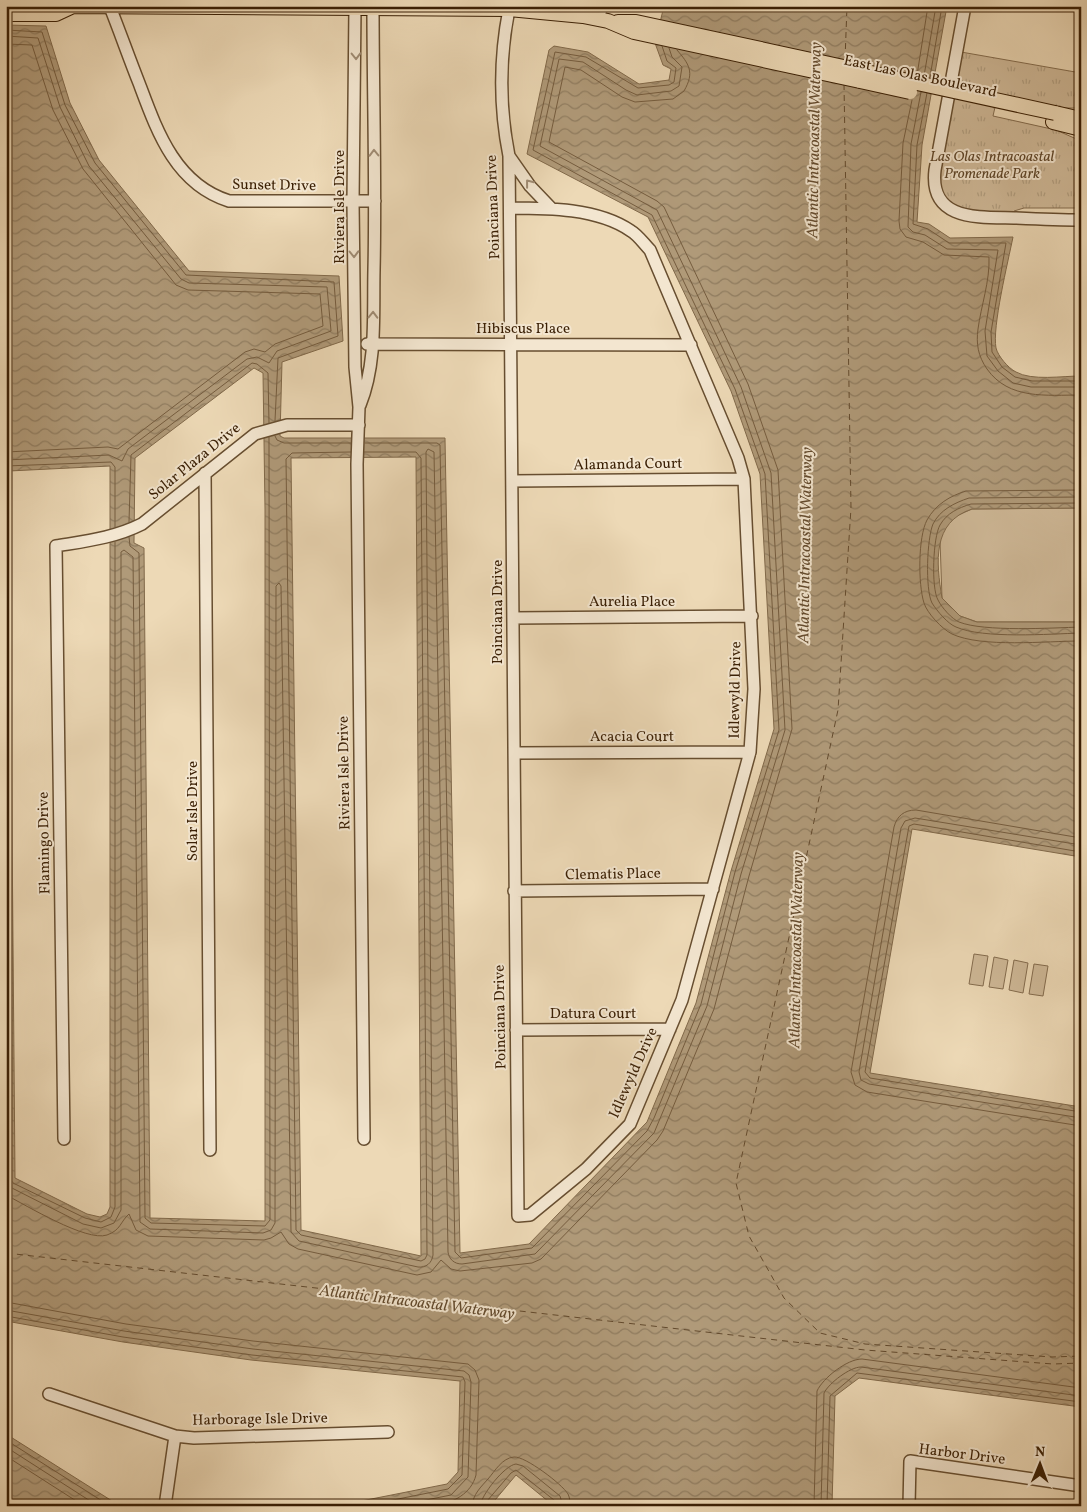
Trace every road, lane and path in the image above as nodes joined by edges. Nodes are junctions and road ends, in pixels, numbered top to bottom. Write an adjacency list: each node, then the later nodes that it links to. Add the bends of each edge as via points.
1 (70, 6): 3 (main road, East Las Olas Boulevard); 7 (main road, East Las Olas Boulevard, via 56,14)
2 (965, 6): 17 (street, via 935,170 938,194 951,210 963,216)
3 (110, 7): 4 (main road, East Las Olas Boulevard); 13 (street, Sunset Drive, via 152,122 170,156 192,181 212,196 228,201)
4 (355, 7): 5 (main road, East Las Olas Boulevard); 13 (street, Riviera Isle Drive, one-way to 13)
5 (373, 7): 6 (main road, East Las Olas Boulevard); 14 (street, Riviera Isle Drive, one-way to 5)
6 (509, 9): 8 (main road, East Las Olas Boulevard); 12 (street, Poinciana Drive, via 500,77 500,100)
7 (6, 14)
8 (602, 16): 9 (main road, East Las Olas Boulevard, bridge, via 635,27)
9 (1054, 118): 10 (main road, East Las Olas Boulevard); 11 (main road, East Las Olas Boulevard)
10 (1081, 119)
11 (1081, 129)
12 (509, 156): 15 (street, Poinciana Drive); 16 (street, one-way to 12, via 530,186)
13 (353, 202): 14 (street, Sunset Drive); 18 (street, Riviera Isle Drive, one-way to 18)
14 (375, 202): 19 (street, Riviera Isle Drive, one-way to 14)
15 (510, 208): 16 (street, Idlewyld Drive); 20 (street, Poinciana Drive)
16 (551, 208): 21 (street, Idlewyld Drive, via 568,209 630,230 650,250)
17 (1081, 220)
18 (355, 343): 19 (street, Hibiscus Place); 22 (street, Riviera Isle Drive)
19 (373, 344): 20 (street, Hibiscus Place); 22 (street, Riviera Isle Drive, via 369,384)
20 (512, 344): 21 (street, Hibiscus Place); 26 (street, Poinciana Drive)
21 (691, 345): 25 (street, Idlewyld Drive)
22 (360, 407): 23 (street, Riviera Isle Drive)
23 (358, 429): 24 (street, Solar Plaza Drive, via 287,425 255,434); 37 (street, Riviera Isle Drive)
24 (206, 473): 27 (street, Solar Plaza Drive, via 142,524 103,539); 38 (street, Solar Isle Drive)
25 (744, 479): 26 (street, Alamanda Court); 28 (street, Idlewyld Drive)
26 (512, 481): 29 (street, Poinciana Drive)
27 (56, 546): 36 (street, Flamingo Drive)
28 (752, 616): 29 (street, Aurelia Place); 30 (street, Idlewyld Drive, via 754,688)
29 (513, 618): 31 (street, Poinciana Drive)
30 (750, 752): 31 (street, Acacia Court); 32 (street, Idlewyld Drive)
31 (514, 753): 33 (street, Poinciana Drive)
32 (713, 889): 33 (street, Clematis Place); 34 (street, Idlewyld Drive, via 682,1000)
33 (514, 891): 35 (street, Poinciana Drive)
34 (670, 1029): 35 (street, Datura Court); 39 (street, Idlewyld Drive, via 630,1124 552,1198 530,1215)
35 (516, 1030): 39 (street, Poinciana Drive)
36 (64, 1139)
37 (364, 1140)
38 (210, 1150)
39 (518, 1216)
40 (48, 1394): 42 (street, Harborage Isle Drive)
41 (388, 1432): 42 (street, Harborage Isle Drive)
42 (175, 1436): 44 (street)
43 (1081, 1486): 45 (street, Harbor Drive, via 910,1461)
44 (165, 1506)
45 (909, 1506)

